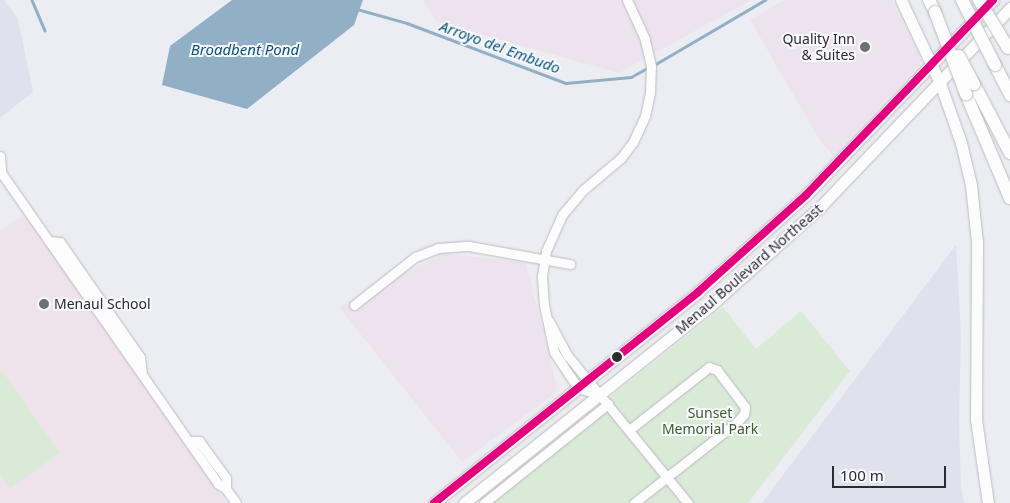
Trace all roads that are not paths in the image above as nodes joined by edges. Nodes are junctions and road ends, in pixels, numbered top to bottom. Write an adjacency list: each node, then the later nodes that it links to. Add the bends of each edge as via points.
1 (627, 0): 17 (street, via 645,39 650,66 650,93 643,120 621,158 565,210)
2 (900, 0): 9 (main road)
3 (929, 0): 11 (highway, bridge)
4 (962, 0): 12 (highway, bridge)
5 (979, 0): 8 (highway, bridge)
6 (993, 0): 9 (main road, Menaul Boulevard Northeast)
7 (1010, 8): 10 (main road, Menaul Boulevard Northeast)
8 (1009, 50)
9 (931, 65): 10 (main road); 20 (main road, Menaul Boulevard Northeast, via 806,195 698,292)
10 (940, 84): 21 (main road, Menaul Boulevard Northeast, via 819,208); 30 (main road, via 961,142 974,204 978,262 976,419)
11 (970, 89): 13 (highway); 16 (highway)
12 (1010, 95)
13 (1010, 153)
14 (0, 156): 15 (street)
15 (0, 171): 24 (street, via 49,240 60,242 140,357 142,373 189,441 199,441 226,478 226,489)
16 (1010, 198)
17 (544, 260): 18 (street); 19 (street, via 483,248 451,246 415,257); 20 (street, via 542,285 547,318)
18 (570, 264)
19 (354, 305)
20 (583, 384): 21 (street); 25 (main road, Menaul Boulevard Northeast)
21 (604, 399): 22 (street); 26 (main road, Menaul Boulevard Northeast); 27 (street)
22 (629, 430): 23 (street); 23 (street, via 709,367 717,370 745,407 744,414)
23 (667, 477): 28 (street); 29 (street)
24 (236, 503)
25 (434, 503)
26 (464, 503)
27 (484, 503)
28 (634, 503)
29 (688, 503)
30 (988, 503)

